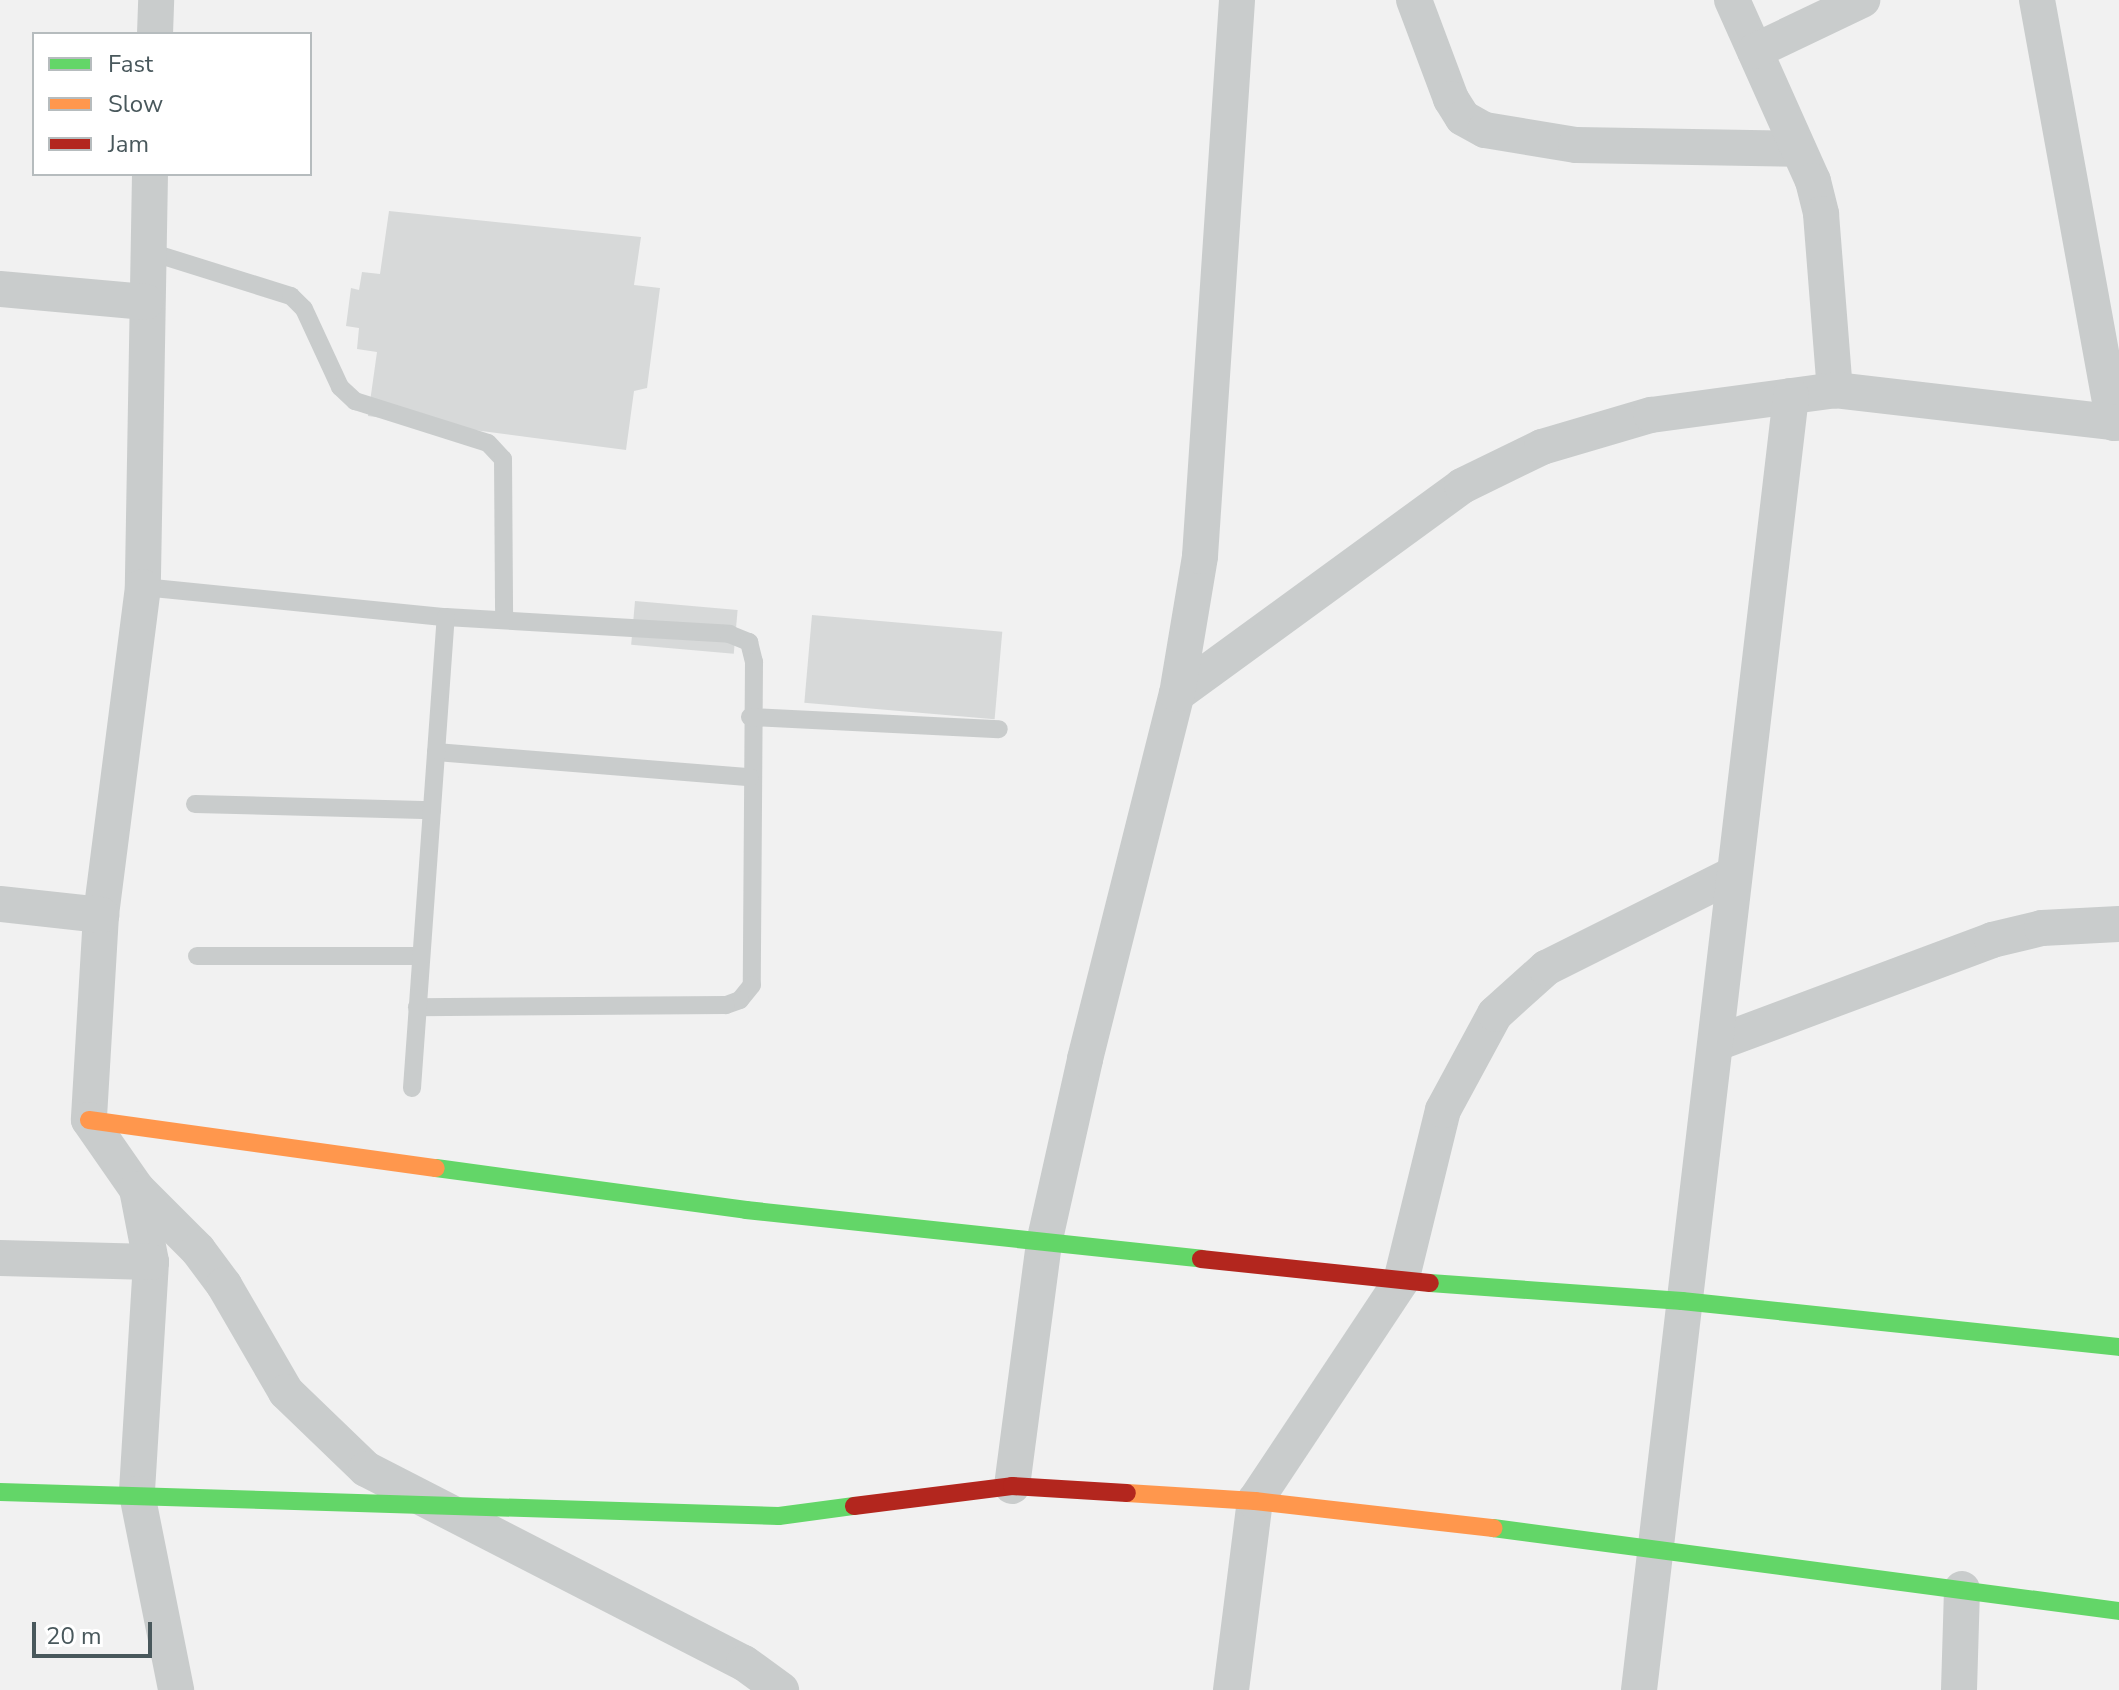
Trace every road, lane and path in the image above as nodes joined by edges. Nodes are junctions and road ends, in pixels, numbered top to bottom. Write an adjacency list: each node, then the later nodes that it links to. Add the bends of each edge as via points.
1 (156, 0): 7 (street)
2 (1237, 0): 20 (street, via 1200,556)
3 (1414, 0): 9 (street, via 1451,99 1463,118 1485,130 1576,145)
4 (1732, 0): 8 (street)
5 (1862, 0): 8 (street)
6 (2037, 0): 16 (street)
7 (155, 32)
8 (1755, 51): 9 (street)
9 (1798, 149): 14 (street, via 1821,214)
10 (150, 176): 11 (street)
11 (147, 251): 13 (street); 19 (lane, via 291,296 304,309 340,387 355,401 488,443 503,459)
12 (0, 289): 13 (street)
13 (145, 302): 17 (street)
14 (1835, 390): 15 (street); 16 (street)
15 (1791, 396): 20 (street, via 1651,415 1542,447 1462,486); 27 (street)
16 (2116, 423)
17 (143, 587): 18 (lane); 29 (street)
18 (446, 617): 19 (lane); 23 (lane)
19 (504, 620): 21 (lane, via 729,634 749,642 754,662)
20 (1177, 694): 38 (street)
21 (750, 717): 22 (lane); 24 (lane)
22 (999, 729)
23 (436, 752): 24 (lane); 26 (lane)
24 (750, 777): 33 (lane, via 752,985 740,1000 726,1005)
25 (195, 804): 26 (lane)
26 (432, 810): 32 (lane)
27 (1734, 874): 34 (street); 41 (street, via 1546,968 1495,1014 1443,1110)
28 (0, 904): 29 (street)
29 (101, 915): 36 (street)
30 (2119, 924): 34 (street, via 2042,928 1992,940)
31 (197, 956): 32 (lane)
32 (421, 956): 33 (lane)
33 (417, 1007): 35 (lane)
34 (1717, 1043): 42 (street)
35 (412, 1088)
36 (89, 1120): 37 (street); 38 (street, via 730,1208)
37 (137, 1189): 40 (street); 48 (street, via 215,1274 266,1361 310,1420 366,1469)
38 (1044, 1243): 41 (street); 44 (street)
39 (0, 1258): 40 (street)
40 (151, 1262): 46 (street)
41 (1401, 1281): 42 (street); 47 (street)
42 (1682, 1301): 43 (street); 49 (street)
43 (2119, 1347)
44 (1012, 1486): 47 (street); 48 (street, via 779,1516)
45 (0, 1492): 46 (street)
46 (137, 1494): 48 (street); 52 (street)
47 (1255, 1501): 49 (street); 54 (street)
48 (432, 1505): 53 (street, via 744,1663)
49 (1658, 1547): 50 (street); 55 (street)
50 (1962, 1589): 51 (street); 56 (street)
51 (2119, 1611)
52 (176, 1690)
53 (781, 1690)
54 (1231, 1690)
55 (1639, 1690)
56 (1959, 1690)

